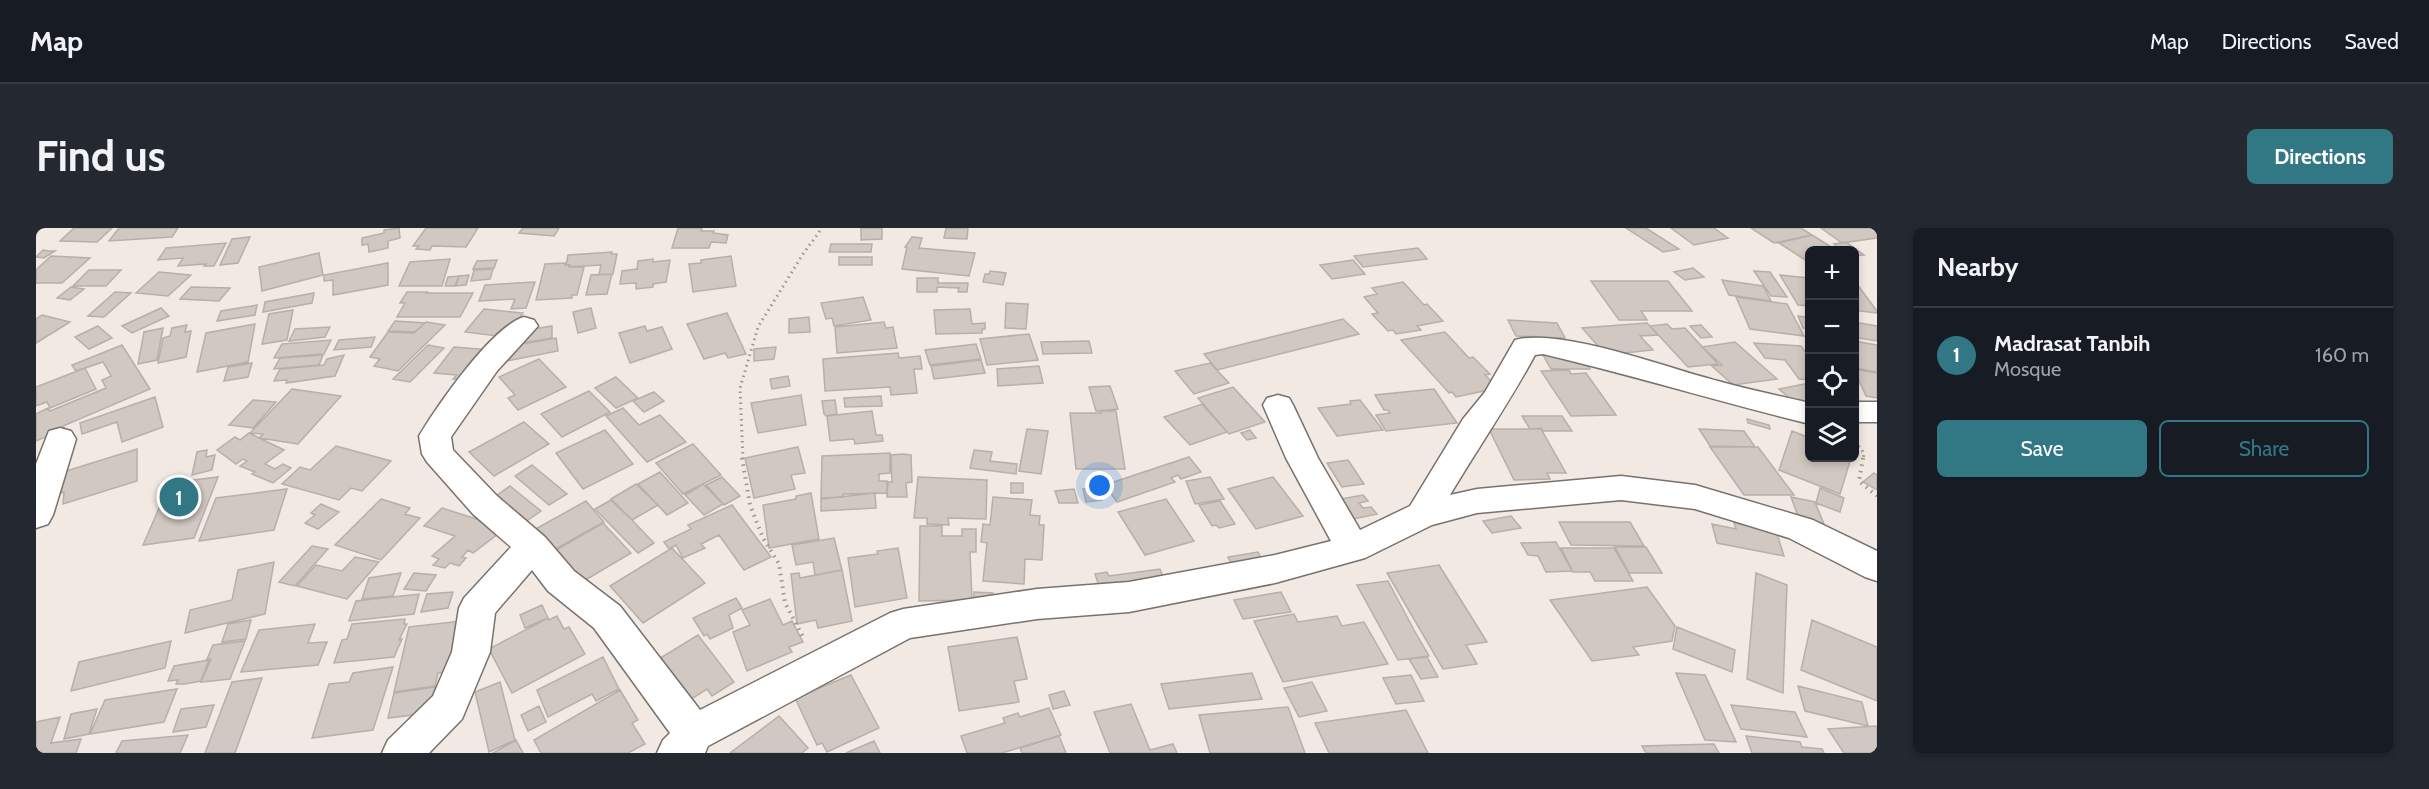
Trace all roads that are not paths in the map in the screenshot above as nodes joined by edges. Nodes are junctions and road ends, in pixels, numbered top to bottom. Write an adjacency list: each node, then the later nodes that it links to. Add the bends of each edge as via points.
1 (524, 326): 9 (street, via 505,341 483,368 435,436 438,454 485,505)
2 (1278, 405): 10 (street, via 1302,458)
3 (1859, 412): 4 (street)
4 (1877, 412)
5 (1805, 413): 8 (street, via 1621,363 1543,345 1525,346)
6 (60, 439): 7 (street)
7 (36, 515)
8 (1422, 515): 10 (street); 11 (street, via 1477,501 1620,489 1695,497 1801,529)
9 (533, 546): 12 (street, via 561,581 607,617); 13 (street, via 477,608 471,652 448,707)
10 (1353, 549): 12 (street, via 1275,569 1129,597 1037,604 903,624)
11 (1877, 567)
12 (685, 743)
13 (402, 753)

